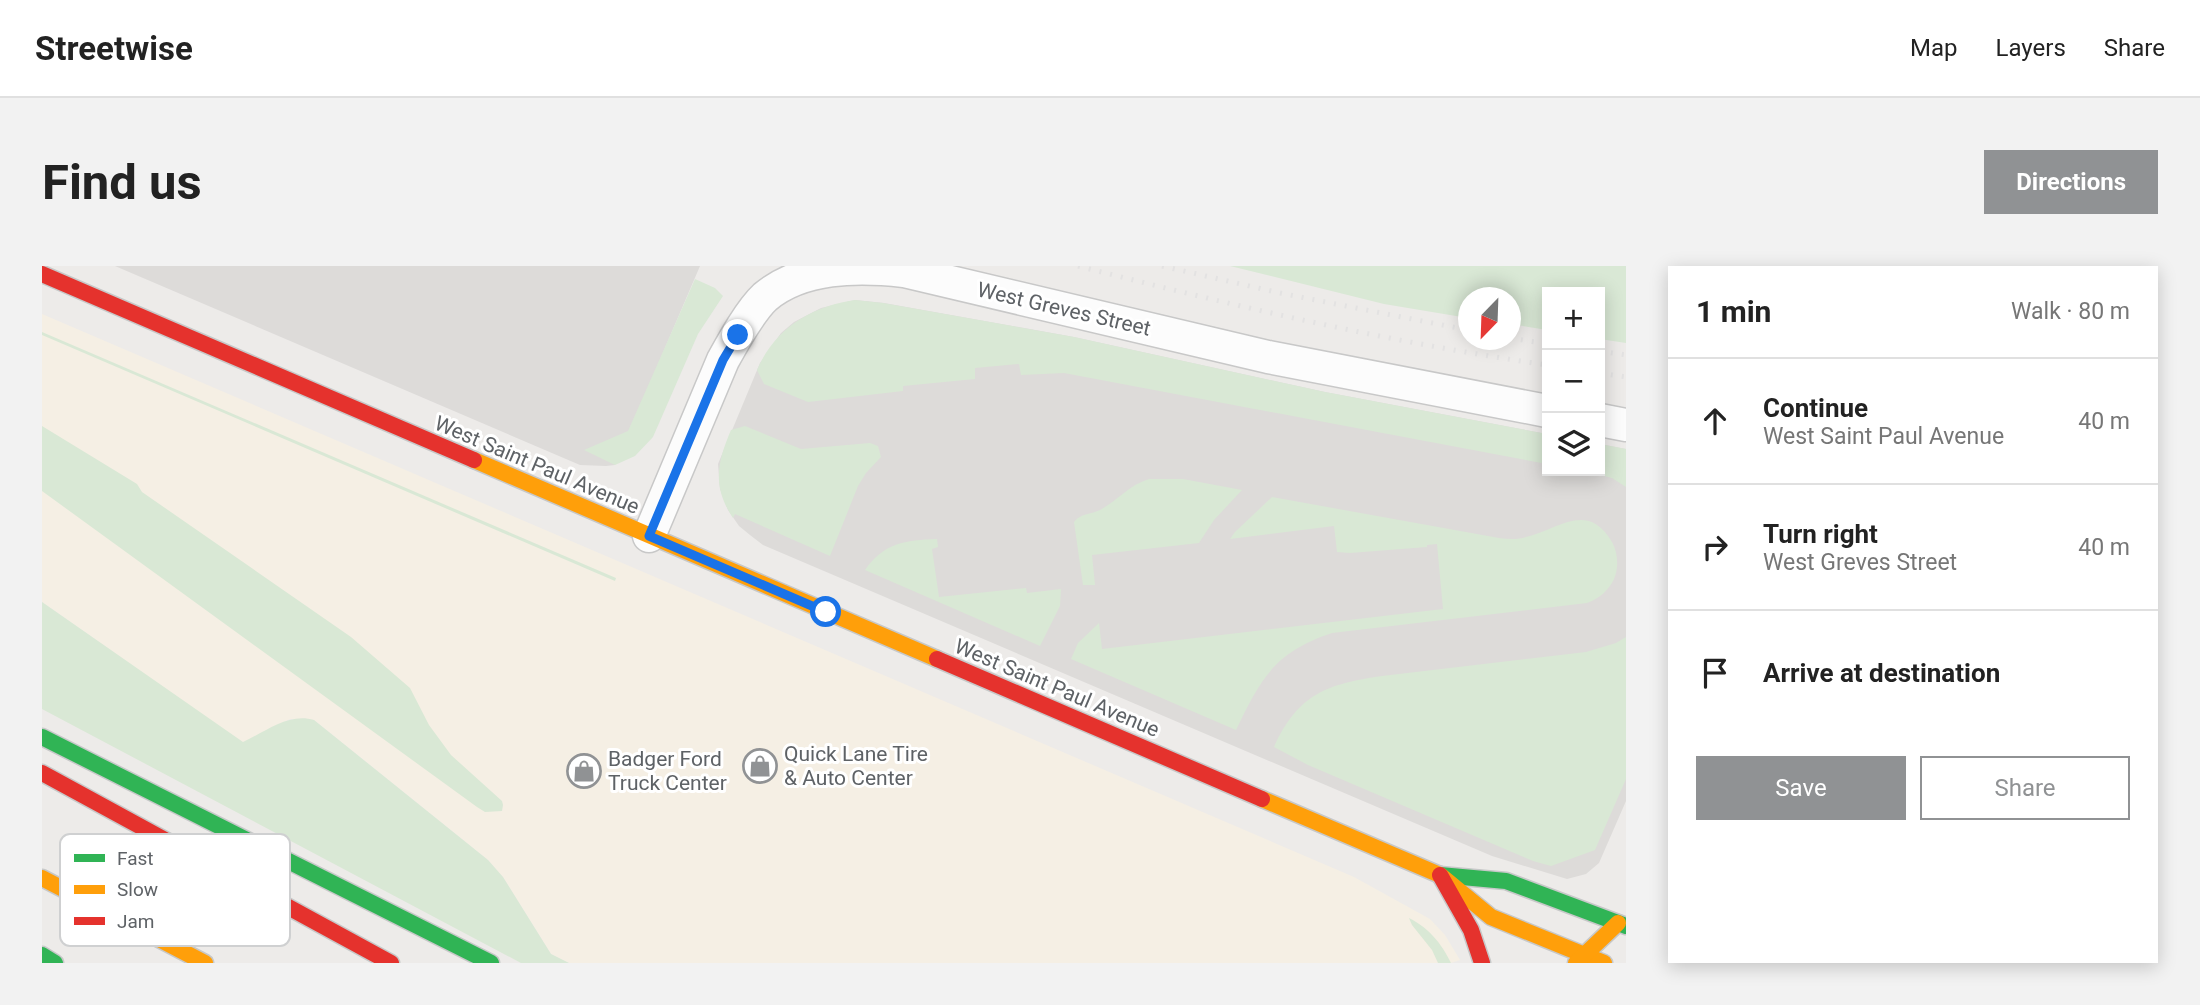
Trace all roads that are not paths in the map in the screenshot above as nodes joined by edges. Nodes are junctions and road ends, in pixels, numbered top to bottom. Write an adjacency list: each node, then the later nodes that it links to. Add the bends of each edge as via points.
1 (42, 274): 5 (main road, West Saint Paul Avenue)
2 (1542, 410): 5 (street, West Greves Street, via 1268,357 904,271 875,266 829,268 790,279 764,298 738,335 723,360)
3 (1605, 421): 4 (street)
4 (1626, 425)
5 (649, 536): 11 (main road, West Saint Paul Avenue)
6 (42, 737): 9 (main road)
7 (42, 773): 8 (main road)
8 (154, 834)
9 (235, 834)
10 (290, 862): 22 (main road)
11 (1440, 875): 15 (main road, West Saint Paul Avenue, via 1506,881); 18 (main road, West Saint Paul Avenue, via 1491,917); 23 (main road)
12 (42, 878): 13 (main road)
13 (60, 887)
14 (290, 908): 21 (main road)
15 (1621, 924): 18 (main road)
16 (172, 946): 20 (main road)
17 (42, 955): 19 (main road)
18 (1580, 959): 24 (main road, West Saint Paul Avenue)
19 (55, 963)
20 (205, 963)
21 (391, 963)
22 (491, 963)
23 (1482, 963)
24 (1604, 963)

